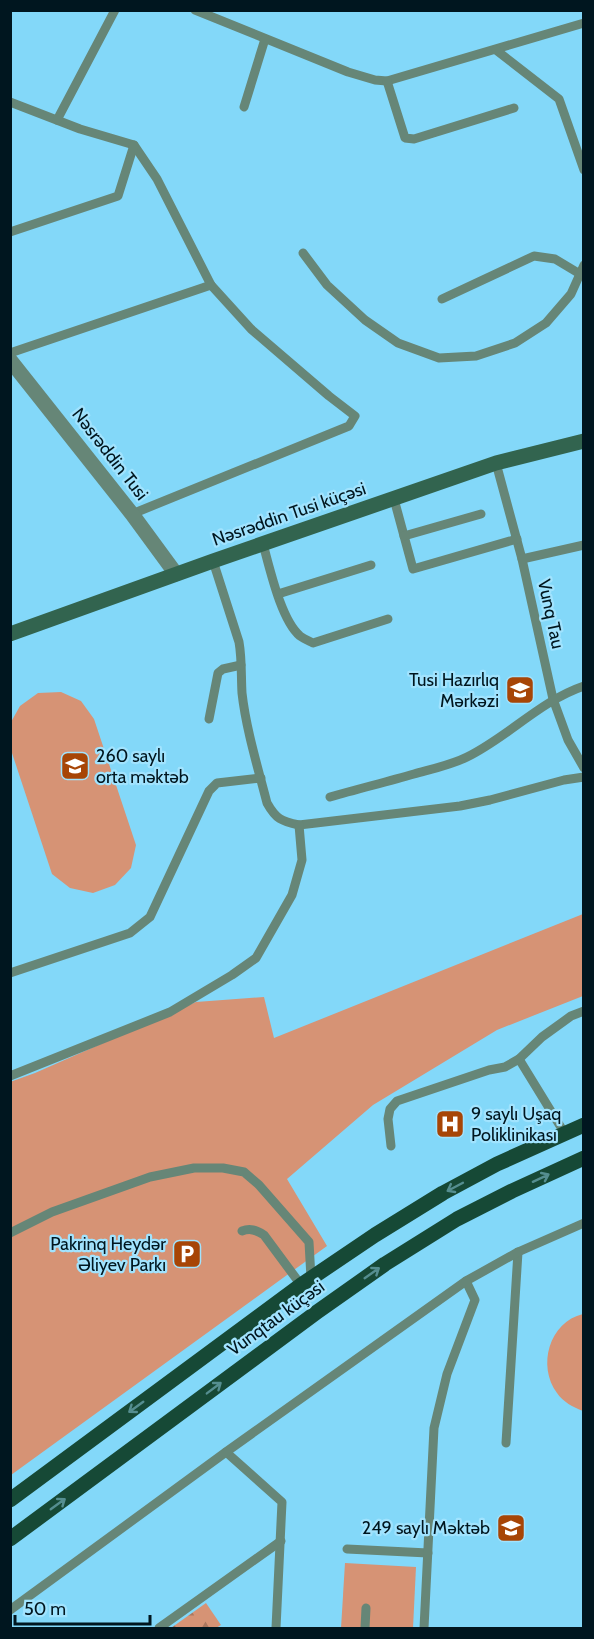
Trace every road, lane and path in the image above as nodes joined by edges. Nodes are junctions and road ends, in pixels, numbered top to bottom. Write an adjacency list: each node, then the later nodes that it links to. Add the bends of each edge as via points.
1 (115, 10): 10 (lane)
2 (195, 10): 4 (lane)
3 (584, 23): 5 (lane)
4 (265, 39): 6 (lane, via 348,72); 8 (lane)
5 (496, 50): 6 (lane); 12 (lane, via 559,99)
6 (387, 81): 9 (lane, via 405,138 414,139)
7 (10, 102): 10 (lane)
8 (244, 107)
9 (514, 108)
10 (57, 120): 11 (lane)
11 (134, 145): 13 (lane, via 118,196); 16 (lane, via 157,179)
12 (584, 170)
13 (10, 232)
14 (303, 254): 15 (lane, via 327,285 365,320 398,343 439,358 476,356 515,343 546,323 571,294)
15 (582, 269): 17 (lane, via 534,256)
16 (211, 285): 18 (lane); 23 (lane, via 251,330 355,416 349,426)
17 (442, 299)
18 (10, 353)
19 (10, 360): 23 (street, Nəsrəddin Tusi)
20 (584, 441): 21 (main road, Nəsrəddin Tusi küçəsi)
21 (496, 463): 22 (main road, Nəsrəddin Tusi küçəsi); 26 (lane, Vunq Tau)
22 (394, 499): 25 (lane); 27 (main road, Nəsrəddin Tusi küçəsi)
23 (132, 514): 32 (street, Nəsrəddin Tusi)
24 (481, 514): 25 (lane)
25 (404, 536): 26 (lane, via 413,569)
26 (517, 539): 29 (lane, Vunq Tau)
27 (262, 544): 30 (main road, Nəsrəddin Tusi küçəsi); 33 (lane)
28 (584, 545): 29 (lane)
29 (522, 559): 38 (lane, Vunq Tau)
30 (213, 561): 32 (main road, Nəsrəddin Tusi küçəsi); 36 (lane, via 239,642)
31 (371, 565): 33 (lane)
32 (176, 574): 35 (main road, Nəsrəddin Tusi küçəsi)
33 (278, 594): 34 (lane, via 288,621 300,636 313,643)
34 (388, 619)
35 (10, 634)
36 (241, 665): 39 (lane, via 218,673); 42 (lane, via 245,713)
37 (584, 686): 38 (lane)
38 (553, 699): 40 (lane, Vunq Tau, via 568,740); 43 (lane, via 466,758)
39 (209, 719)
40 (584, 768)
41 (584, 777): 44 (lane, via 460,806)
42 (261, 778): 44 (lane, via 273,815); 45 (lane, via 217,783 209,791 150,917 130,933)
43 (330, 797)
44 (299, 825): 48 (lane, via 302,860 292,895 256,958 170,1012)
45 (10, 973)
46 (584, 1011): 47 (lane, via 542,1037)
47 (519, 1059): 50 (lane); 51 (lane, via 505,1067 397,1101 388,1119)
48 (10, 1076)
49 (584, 1125): 50 (main road, Vunqtau küçəsi)
50 (565, 1134): 57 (main road, Vunqtau küçəsi, one-way to 57, via 443,1193)
51 (391, 1146)
52 (584, 1158): 62 (main road, Vunqtau küçəsi, one-way to 52, via 385,1264 457,1219)
53 (584, 1223): 56 (lane)
54 (242, 1231): 57 (lane, via 264,1234)
55 (10, 1233): 57 (lane, via 51,1212 150,1177 194,1168 223,1168 244,1172 309,1242)
56 (518, 1252): 58 (lane); 59 (lane)
57 (306, 1281): 61 (main road, Vunqtau küçəsi, one-way to 61)
58 (466, 1281): 60 (lane); 65 (lane, via 475,1300 447,1374 434,1428)
59 (506, 1443)
60 (226, 1452): 63 (lane, via 282,1502); 67 (lane)
61 (10, 1500)
62 (10, 1539)
63 (281, 1541): 68 (lane); 69 (lane)
64 (347, 1549): 65 (lane)
65 (428, 1553): 71 (lane)
66 (366, 1608): 70 (lane)
67 (10, 1610)
68 (159, 1629)
69 (276, 1629)
70 (365, 1629)
71 (424, 1629)

